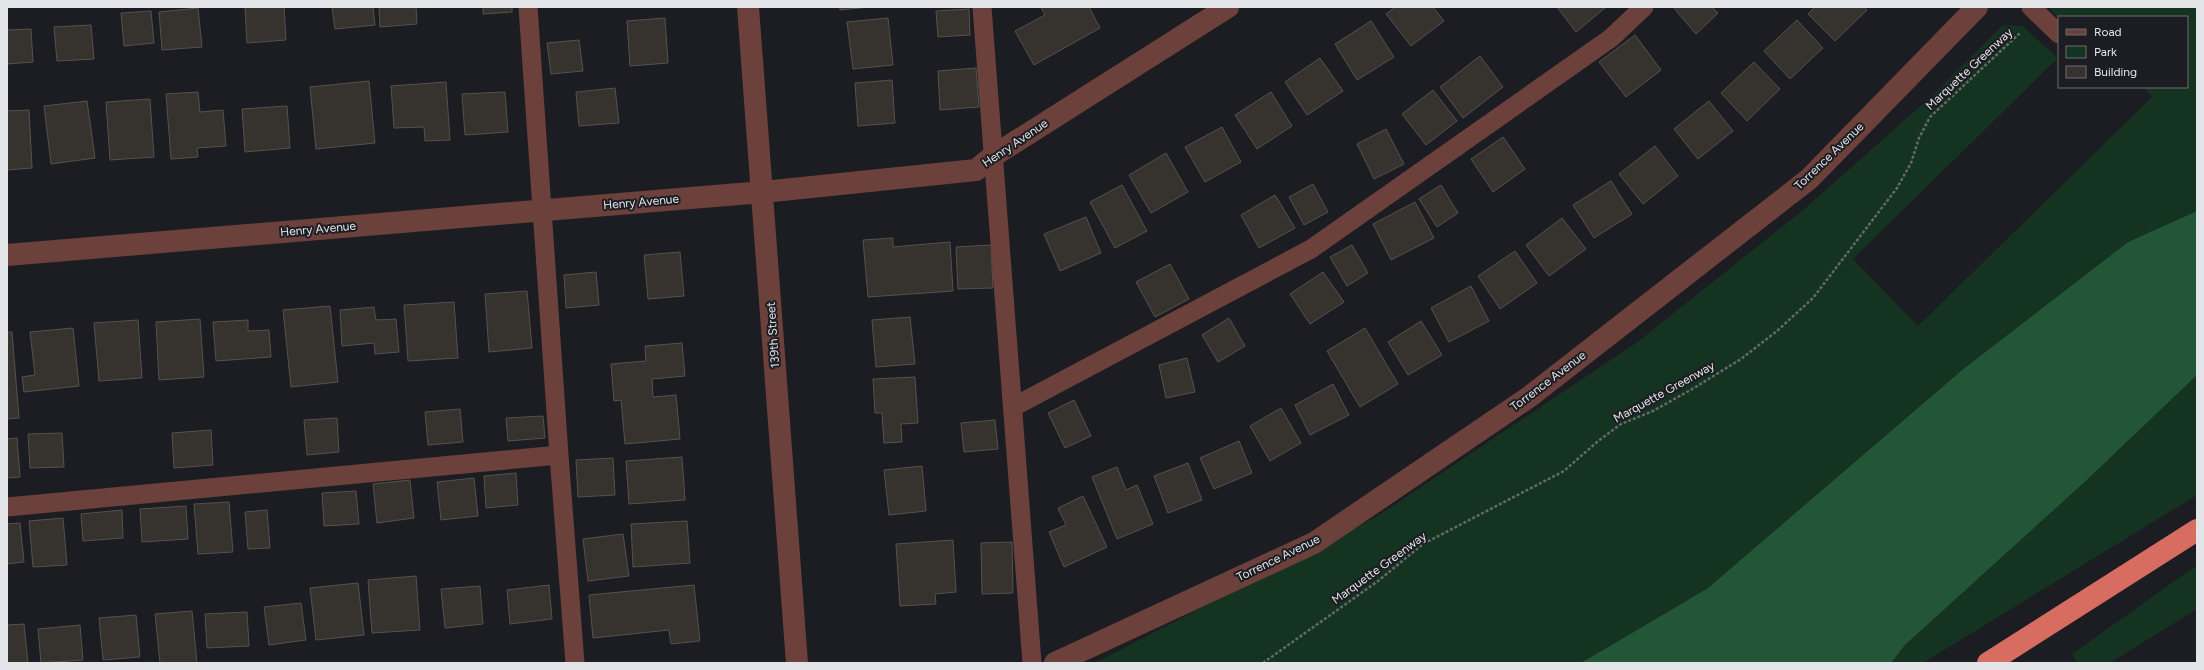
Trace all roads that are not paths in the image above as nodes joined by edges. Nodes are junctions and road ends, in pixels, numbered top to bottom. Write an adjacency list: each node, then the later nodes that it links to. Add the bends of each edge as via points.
1 (528, 7): 11 (lane)
2 (748, 7): 10 (street, 139th Street)
3 (982, 7): 9 (lane)
4 (1228, 7): 9 (street, Henry Avenue)
5 (1644, 7): 13 (lane, via 1611,38 1312,249)
6 (1977, 7): 20 (street, Torrence Avenue, via 1809,179 1529,397 1314,543)
7 (2036, 11): 8 (lane)
8 (2058, 33)
9 (993, 156): 10 (street, Henry Avenue, via 976,170); 13 (lane)
10 (763, 192): 11 (street, Henry Avenue); 18 (street, 139th Street)
11 (542, 210): 12 (street, Henry Avenue); 14 (lane)
12 (7, 255)
13 (1012, 407): 19 (lane)
14 (559, 455): 15 (lane); 17 (lane)
15 (7, 507)
16 (2197, 530): 21 (highway)
17 (575, 663)
18 (797, 663)
19 (1032, 663)
20 (1055, 663)
21 (1988, 663)

